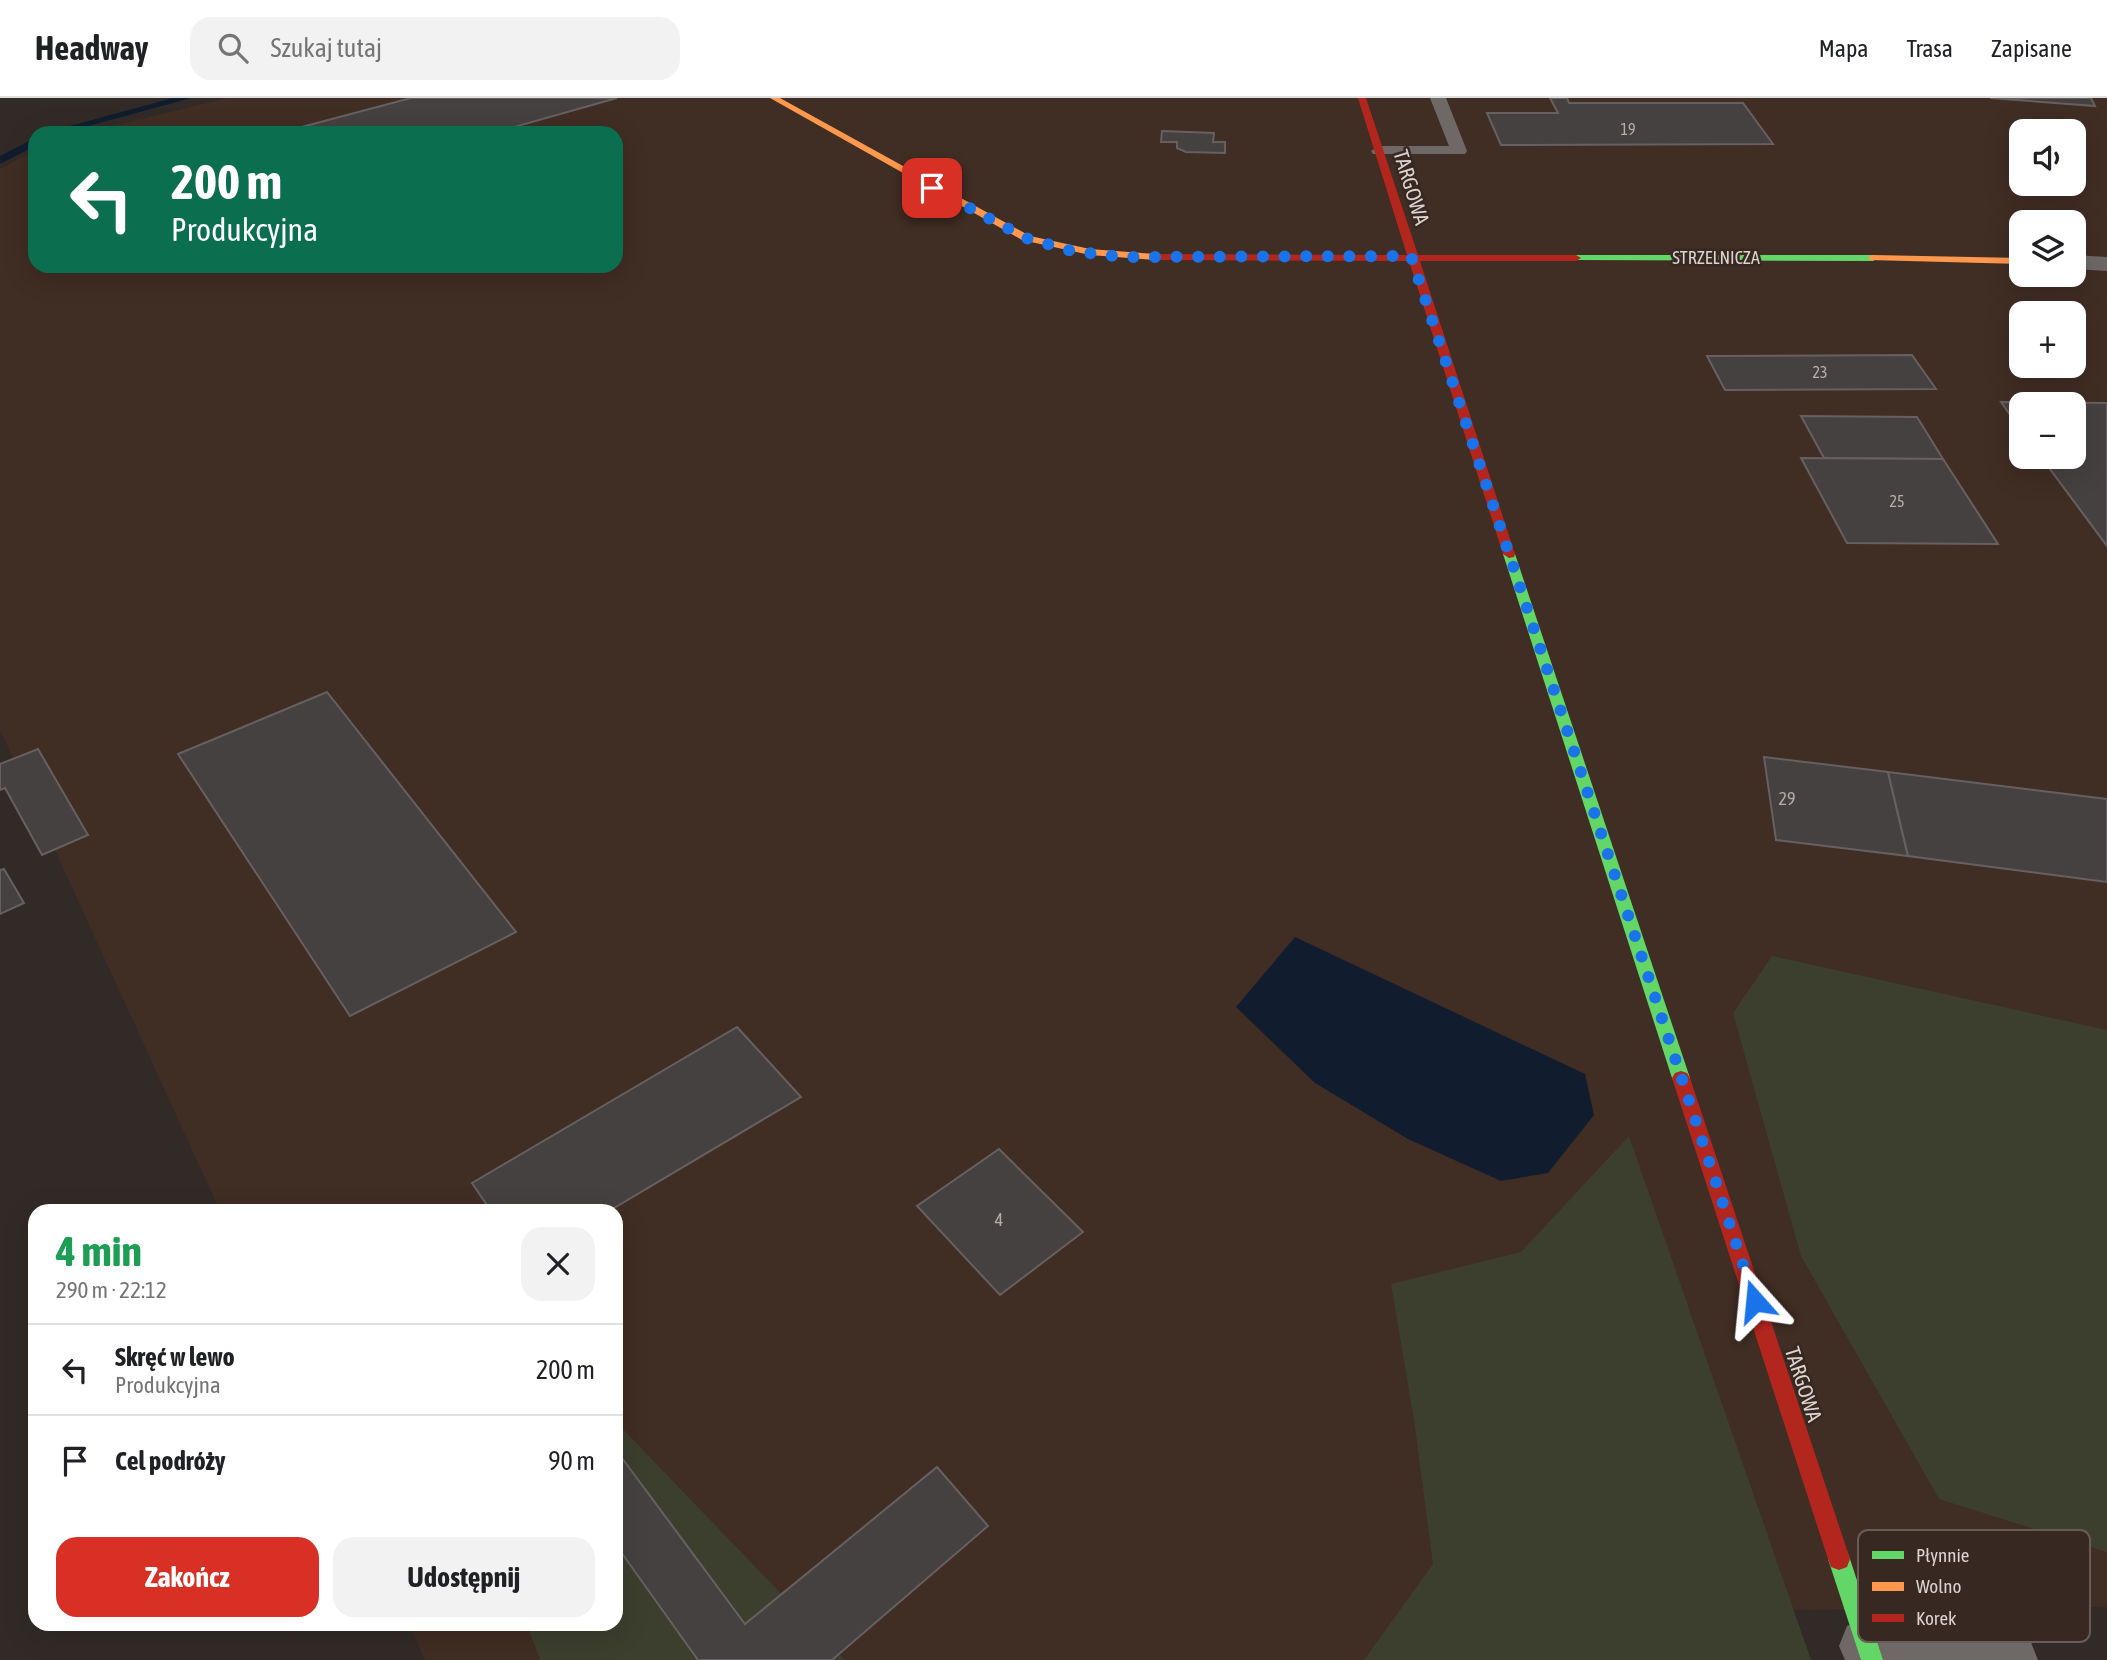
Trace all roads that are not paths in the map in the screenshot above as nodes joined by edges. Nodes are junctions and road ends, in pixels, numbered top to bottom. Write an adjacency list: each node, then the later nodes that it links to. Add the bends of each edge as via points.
1 (774, 98): 5 (street, STRZELNICZA, via 977,214 1026,238 1072,251 1122,257)
2 (1362, 98): 4 (street, TARGOWA)
3 (1438, 98): 4 (lane, via 1460,151)
4 (1379, 151): 5 (street, TARGOWA)
5 (1411, 256): 6 (street, STRZELNICZA); 9 (street, TARGOWA)
6 (2009, 261)
7 (2086, 263): 8 (street)
8 (2107, 264)
9 (1858, 1616)
10 (1870, 1653): 11 (street)
11 (2010, 1660)

